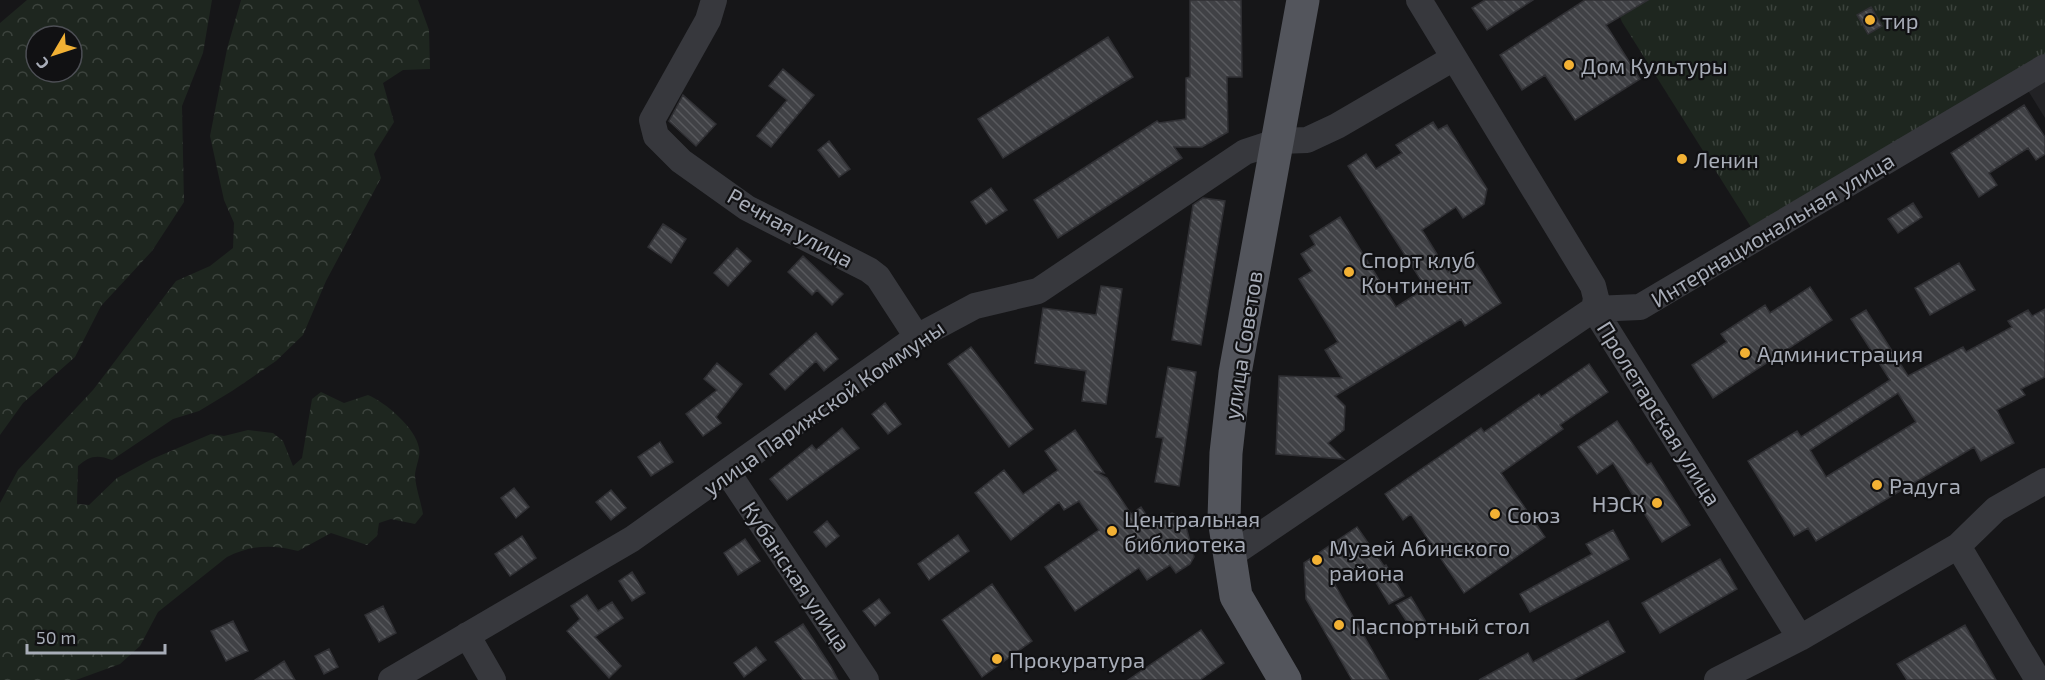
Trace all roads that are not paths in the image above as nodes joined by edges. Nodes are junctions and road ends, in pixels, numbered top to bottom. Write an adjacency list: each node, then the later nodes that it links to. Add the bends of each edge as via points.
1 (714, 0): 8 (street, Речная улица, via 708,20 652,120 656,136 681,161 747,208 869,270 878,277)
2 (1303, 0): 6 (main road, улица Советов)
3 (1427, 3): 4 (street, Пролетарская улица)
4 (1452, 59): 6 (street, улица Парижской Коммуны, via 1337,126 1307,140); 7 (street, Пролетарская улица, via 1593,286)
5 (2045, 67): 7 (street, Интернациональная улица, via 1640,307)
6 (1279, 141): 8 (street, улица Парижской Коммуны, via 1245,152 1038,291 975,306); 12 (main road, улица Советов, via 1235,373 1226,453 1224,519)
7 (1594, 309): 12 (street); 14 (street, Пролетарская улица)
8 (917, 337): 9 (street, улица Парижской Коммуны)
9 (728, 473): 13 (street, улица Парижской Коммуны, via 632,539); 17 (street, Кубанская улица)
10 (2045, 481): 11 (street, via 1996,509)
11 (1958, 546): 14 (street); 20 (street)
12 (1228, 557): 18 (main road, улица Советов, via 1236,596)
13 (467, 635): 15 (street, улица Парижской Коммуны); 16 (street)
14 (1800, 638): 19 (street)
15 (391, 680)
16 (493, 680)
17 (866, 680)
18 (1285, 680)
19 (1717, 680)
20 (2038, 680)

